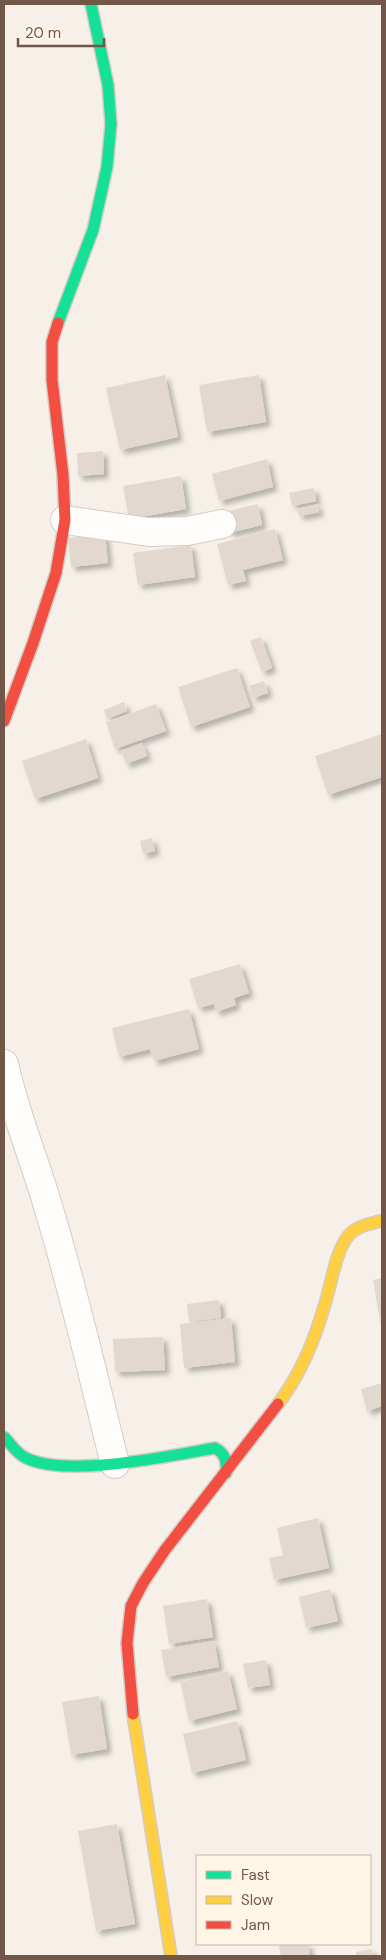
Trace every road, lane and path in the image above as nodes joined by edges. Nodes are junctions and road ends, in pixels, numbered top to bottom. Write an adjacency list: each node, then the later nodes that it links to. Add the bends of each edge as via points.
1 (91, 4): 2 (street, via 108,84 111,124 107,167 93,230 52,342 52,380 64,475)
2 (65, 520): 3 (street, via 149,532 187,531); 4 (street, via 56,573)
3 (222, 524)
4 (4, 721)
5 (4, 1064): 8 (street, via 84,1336)
6 (381, 1221): 9 (street, via 351,1230 346,1237 308,1355 283,1397)
7 (4, 1438): 8 (street, via 26,1458 50,1466)
8 (115, 1464): 9 (street, via 215,1448 227,1458)
9 (226, 1473): 10 (street, via 165,1550 130,1606 127,1643 134,1715)
10 (171, 1956)

